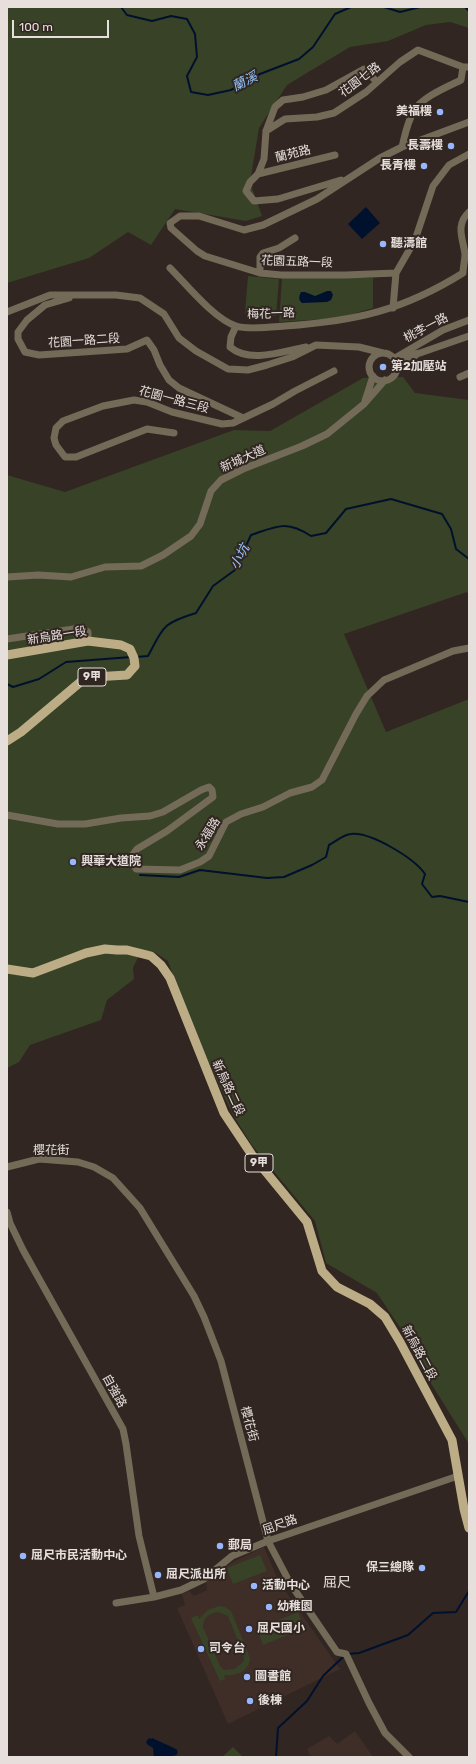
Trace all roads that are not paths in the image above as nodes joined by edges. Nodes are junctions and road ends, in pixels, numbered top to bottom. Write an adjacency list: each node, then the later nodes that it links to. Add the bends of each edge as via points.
1 (466, 67): 2 (street, 花園七路, via 418,50); 5 (street, via 461,80 430,96 415,109)
2 (377, 82): 4 (street, 花園七路, via 334,113 317,118 285,119); 4 (street, via 364,69 314,94 283,100 275,107)
3 (469, 122): 5 (street)
4 (266, 131): 8 (street, via 264,159)
5 (402, 147): 9 (street)
6 (469, 154): 14 (street, via 449,165 433,186 415,240)
7 (335, 155): 8 (street, 蘭苑路)
8 (258, 174): 9 (street, via 246,191 254,201 278,199)
9 (349, 178): 13 (street, 花園五路一段, via 317,199 263,225 244,230 199,216 180,216 170,223 172,228 205,256)
10 (469, 212): 16 (street, 梅花一路, via 465,216 460,236 465,254 463,273 436,290)
11 (295, 238): 13 (street, via 279,248 263,253 260,257)
12 (170, 268): 19 (street, 梅花一路, via 218,315)
13 (260, 273): 14 (street, 花園五路一段)
14 (396, 273): 16 (street)
15 (75, 296): 17 (street, via 50,295); 21 (street, via 140,298 164,314 179,338 228,369 248,370 267,365 292,357); 34 (street, 花園一路二段, via 45,305 26,320 18,332 18,339 25,352 38,355 127,349 147,340 169,380 179,388)
16 (393, 308): 19 (street, 梅花一路, via 351,319 322,323)
17 (7, 312)
18 (469, 320): 25 (street, 桃李一路, via 443,330)
19 (236, 326): 21 (street, via 230,347 242,354 262,355)
20 (469, 336): 24 (street)
21 (316, 345): 22 (street)
22 (359, 347): 23 (street); 26 (street)
23 (383, 353): 25 (street); 26 (street, via 375,354)
24 (420, 353): 25 (street); 27 (street)
25 (395, 358): 27 (street)
26 (371, 361): 30 (street, via 369,369)
27 (397, 369): 32 (street, via 393,377)
28 (334, 371): 34 (street)
29 (469, 373): 31 (street)
30 (373, 376): 32 (street, via 381,381); 33 (street)
31 (460, 377)
32 (385, 380): 33 (street, 新城大道)
33 (364, 404): 36 (street, 新城大道, via 327,434 243,468 221,480 211,491 200,524 191,536 141,566 105,568 71,577)
34 (243, 418): 35 (street, 花園一路三段, via 233,423 222,424 134,400 103,406 63,421 56,428 54,438 65,457 76,457 147,430)
35 (174, 433)
36 (7, 576)
37 (7, 639): 38 (street, via 80,628 88,632)
38 (88, 641): 40 (main road, 新烏路一段 / 9甲); 41 (main road, 新烏路一段 / 9甲, via 121,645 130,649 135,666 127,675 84,679)
39 (469, 648): 42 (street, 永福路, via 453,651 384,680 367,696 322,780 312,787 226,822 209,856 180,870 136,869 131,857 137,849 167,831 213,797 209,787 163,812 150,816 86,824 58,824)
40 (7, 656)
41 (7, 741)
42 (7, 815)
43 (7, 969): 46 (main road, 新烏路二段 / 9甲, via 33,973 86,953 105,950 127,950 152,956 161,965 170,978 224,1113 252,1155 307,1222 322,1271 337,1287 370,1304 385,1316 452,1440)
44 (7, 1167): 48 (street, 櫻花街, via 39,1159 78,1162 113,1178 140,1208 193,1295 221,1361)
45 (7, 1212): 49 (street, 自強路, via 23,1250 122,1429 139,1536)
46 (458, 1476): 47 (main road, 新烏路二段 / 9甲); 48 (street, 屈尺路)
47 (469, 1528)
48 (268, 1540): 49 (street, 屈尺路, via 232,1556 204,1579 181,1590); 51 (street, 櫻花街, via 290,1583 337,1652 346,1654 385,1733)
49 (154, 1597): 50 (street, 屈尺路)
50 (116, 1603)
51 (409, 1757)

